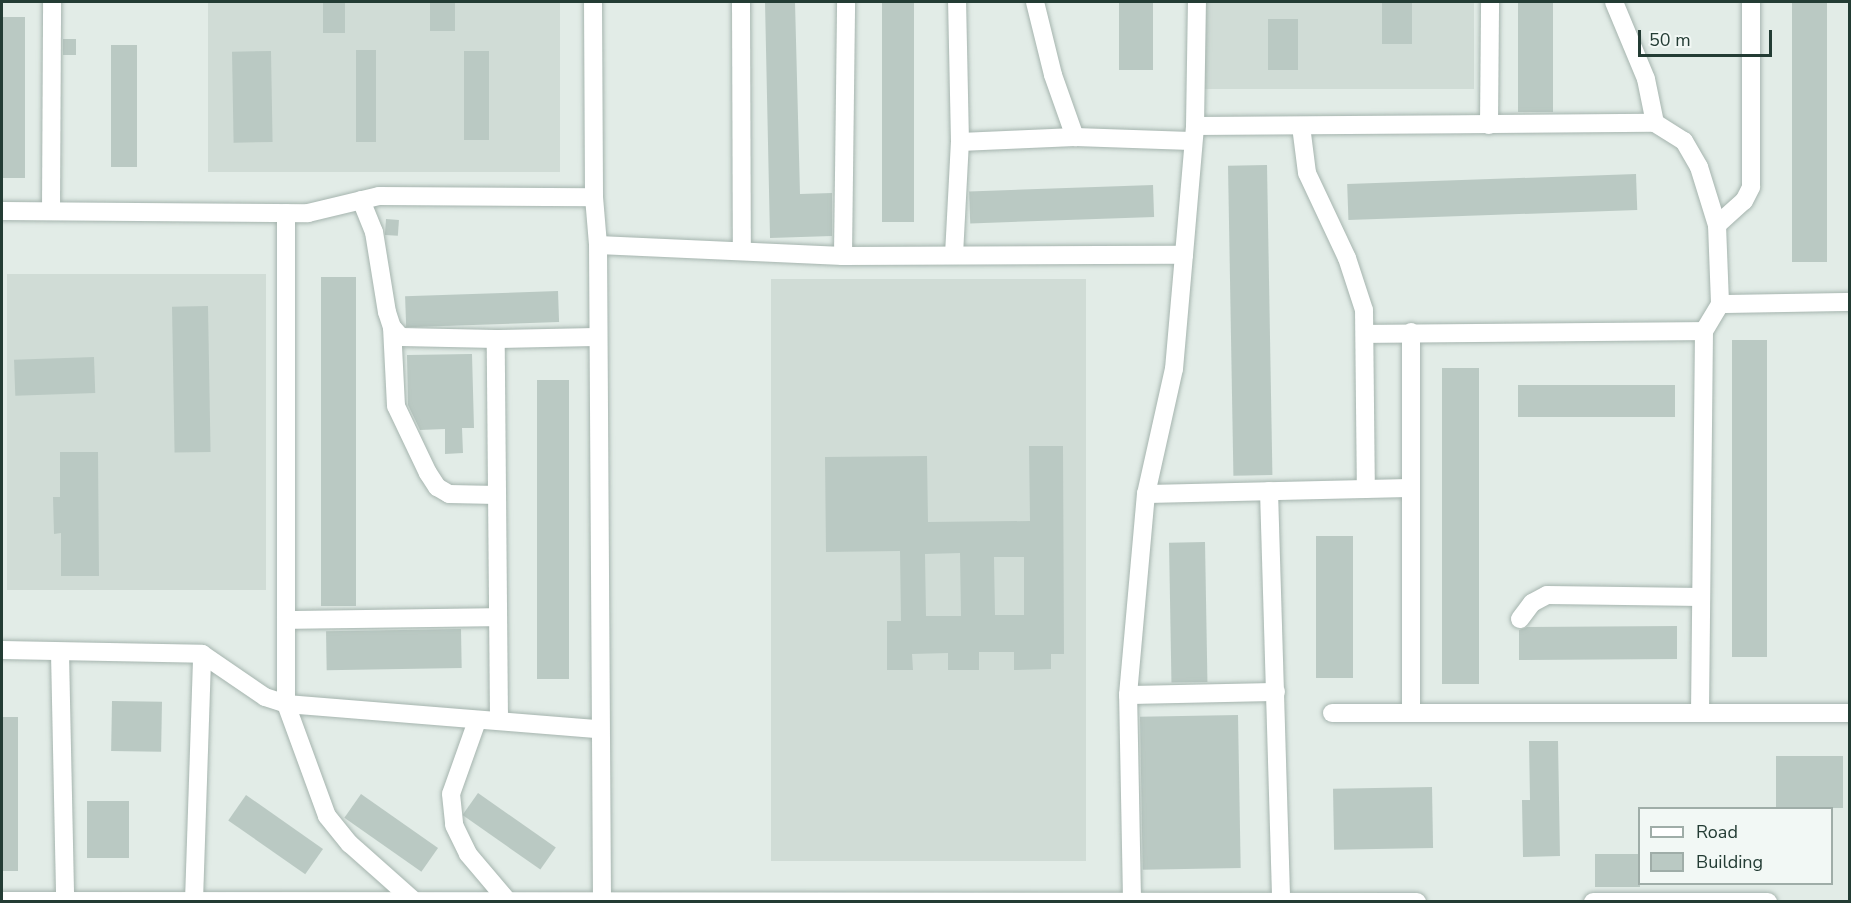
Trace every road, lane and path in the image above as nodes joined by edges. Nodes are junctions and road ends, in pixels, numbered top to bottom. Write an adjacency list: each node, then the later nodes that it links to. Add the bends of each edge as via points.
1 (52, 2): 20 (street)
2 (593, 2): 17 (street)
3 (741, 2): 24 (street)
4 (846, 2): 27 (street)
5 (957, 2): 16 (street)
6 (1035, 2): 15 (street, via 1053,75)
7 (1197, 2): 14 (street)
8 (1490, 2): 12 (street)
9 (1614, 2): 11 (street, via 1646,79)
10 (1751, 2): 22 (street, via 1751,187 1744,201)
11 (1655, 123): 12 (street); 22 (street, via 1684,141 1699,167)
12 (1489, 124): 13 (street)
13 (1301, 126): 14 (street); 33 (street, via 1307,173 1358,287)
14 (1193, 133): 15 (street); 26 (street)
15 (1075, 137): 16 (street)
16 (960, 142): 25 (street)
17 (594, 197): 18 (street, via 379,196); 23 (street)
18 (361, 200): 21 (street, via 308,213); 30 (street, via 374,232)
19 (2, 211): 20 (street)
20 (51, 211): 21 (street)
21 (286, 213): 44 (street)
22 (1717, 225): 29 (street)
23 (598, 245): 24 (street); 34 (street)
24 (742, 249): 27 (street)
25 (954, 255): 26 (street); 27 (street)
26 (1184, 255): 39 (street, via 1174,369)
27 (843, 256)
28 (1850, 302): 29 (street)
29 (1720, 304): 31 (street)
30 (392, 327): 35 (street, via 401,337 414,340); 40 (street, via 396,406 428,473 437,487 449,494)
31 (1704, 331): 32 (street); 41 (street)
32 (1411, 332): 33 (street); 36 (street)
33 (1366, 334): 37 (street)
34 (598, 337): 35 (street); 57 (street)
35 (496, 339): 40 (street)
36 (1411, 488): 37 (street); 52 (street)
37 (1366, 489): 38 (street)
38 (1269, 491): 39 (street); 48 (street)
39 (1146, 494): 49 (street)
40 (497, 495): 42 (street)
41 (1701, 597): 43 (street, via 1547,595 1532,603); 53 (street)
42 (498, 617): 44 (street); 55 (street)
43 (1520, 619)
44 (286, 620): 50 (street)
45 (2, 650): 46 (street)
46 (60, 653): 47 (street); 64 (street)
47 (202, 654): 50 (street, via 265,697); 65 (street)
48 (1276, 692): 49 (street); 58 (street)
49 (1128, 695): 59 (street)
50 (286, 704): 56 (street); 60 (street, via 327,816 350,844)
51 (1332, 713): 52 (street)
52 (1411, 713): 53 (street)
53 (1700, 713): 54 (street)
54 (1850, 713)
55 (498, 720): 56 (street); 57 (street)
56 (477, 721): 61 (street, via 451,794 454,825 468,854)
57 (599, 729): 66 (street)
58 (1281, 898): 59 (street); 69 (street)
59 (1132, 899): 62 (street)
60 (413, 900): 61 (street); 65 (street)
61 (507, 900): 66 (street)
62 (747, 900): 66 (street)
63 (2, 901): 64 (street)
64 (65, 901): 65 (street)
65 (194, 901)
66 (602, 901)
67 (1666, 901): 68 (street); 70 (street)
68 (1731, 901): 71 (street)
69 (1418, 902)
70 (1593, 902)
71 (1768, 902)

